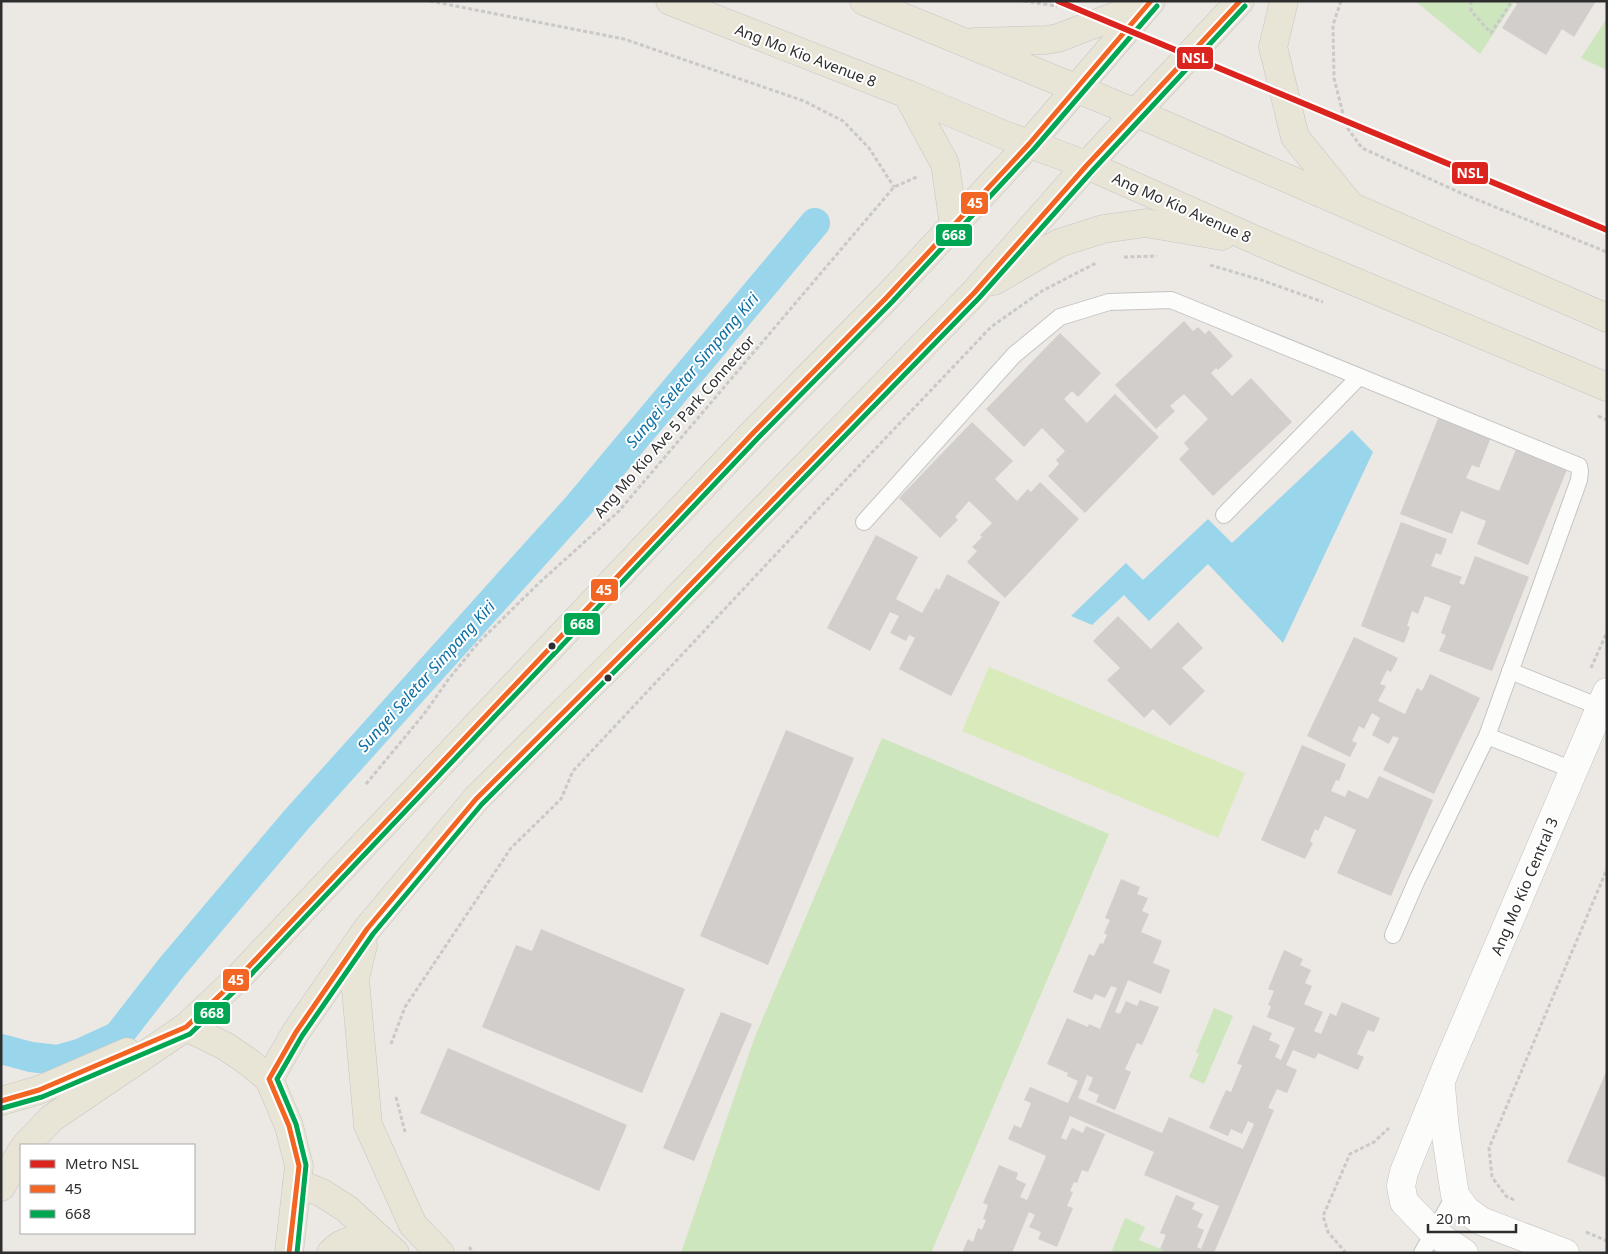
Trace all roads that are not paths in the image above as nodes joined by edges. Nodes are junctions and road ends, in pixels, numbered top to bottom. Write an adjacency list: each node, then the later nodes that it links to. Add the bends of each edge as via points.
1 (670, 1): 8 (main road, Ang Mo Kio Avenue 8)
2 (864, 1): 6 (main road)
3 (1240, 1): 9 (main road)
4 (1284, 1): 12 (main road, via 1273,47 1295,137)
5 (1150, 2): 6 (main road, via 1058,38); 7 (main road)
6 (965, 42): 7 (main road)
7 (1076, 88): 9 (main road); 10 (main road)
8 (907, 94): 10 (main road, Ang Mo Kio Avenue 8); 13 (main road, via 945,164)
9 (1136, 114): 11 (main road); 12 (main road)
10 (1028, 144): 11 (main road, Ang Mo Kio Avenue 8); 13 (main road)
11 (1088, 165): 14 (main road, Ang Mo Kio Avenue 8); 15 (main road)
12 (1351, 207): 16 (main road)
13 (954, 226): 27 (main road, via 747,439 238,978)
14 (1260, 242): 15 (main road, via 1146,223 1102,229 1059,243); 18 (main road, Ang Mo Kio Avenue 8)
15 (974, 293): 25 (main road, via 658,618 476,799)
16 (1607, 318)
17 (1359, 377): 19 (lane); 20 (lane, via 1171,300 1109,302 1060,317 1014,355); 21 (lane, via 1579,466 1579,480)
18 (1607, 387)
19 (1224, 515)
20 (864, 522)
21 (1510, 671): 22 (lane); 23 (lane)
22 (1603, 700): 24 (street, Ang Mo Kio Central 3)
23 (1487, 736): 24 (lane); 26 (lane)
24 (1574, 770): 29 (street, Ang Mo Kio Central 3)
25 (367, 929): 28 (main road, via 296,1032); 40 (main road, via 354,979 368,1125 413,1225)
26 (1393, 935)
27 (186, 1027): 28 (main road, via 225,1046); 30 (main road, via 39,1090); 31 (main road, via 52,1118)
28 (269, 1079): 33 (main road, via 289,1126 298,1166)
29 (1441, 1080): 35 (street, Ang Mo Kio Central 3); 36 (street, Ang Mo Kio Central 3, via 1401,1186 1404,1202)
30 (1, 1101)
31 (27, 1144)
32 (20, 1154): 34 (main road)
33 (297, 1183): 37 (main road, via 322,1193 347,1209); 38 (main road)
34 (1, 1187)
35 (1455, 1194): 36 (lane); 42 (street, via 1466,1210 1481,1221)
36 (1428, 1242): 41 (street, Ang Mo Kio Central 3)
37 (391, 1249): 39 (main road, via 355,1239 338,1245)
38 (289, 1253)
39 (331, 1253)
40 (440, 1253)
41 (1464, 1253)
42 (1565, 1253)

